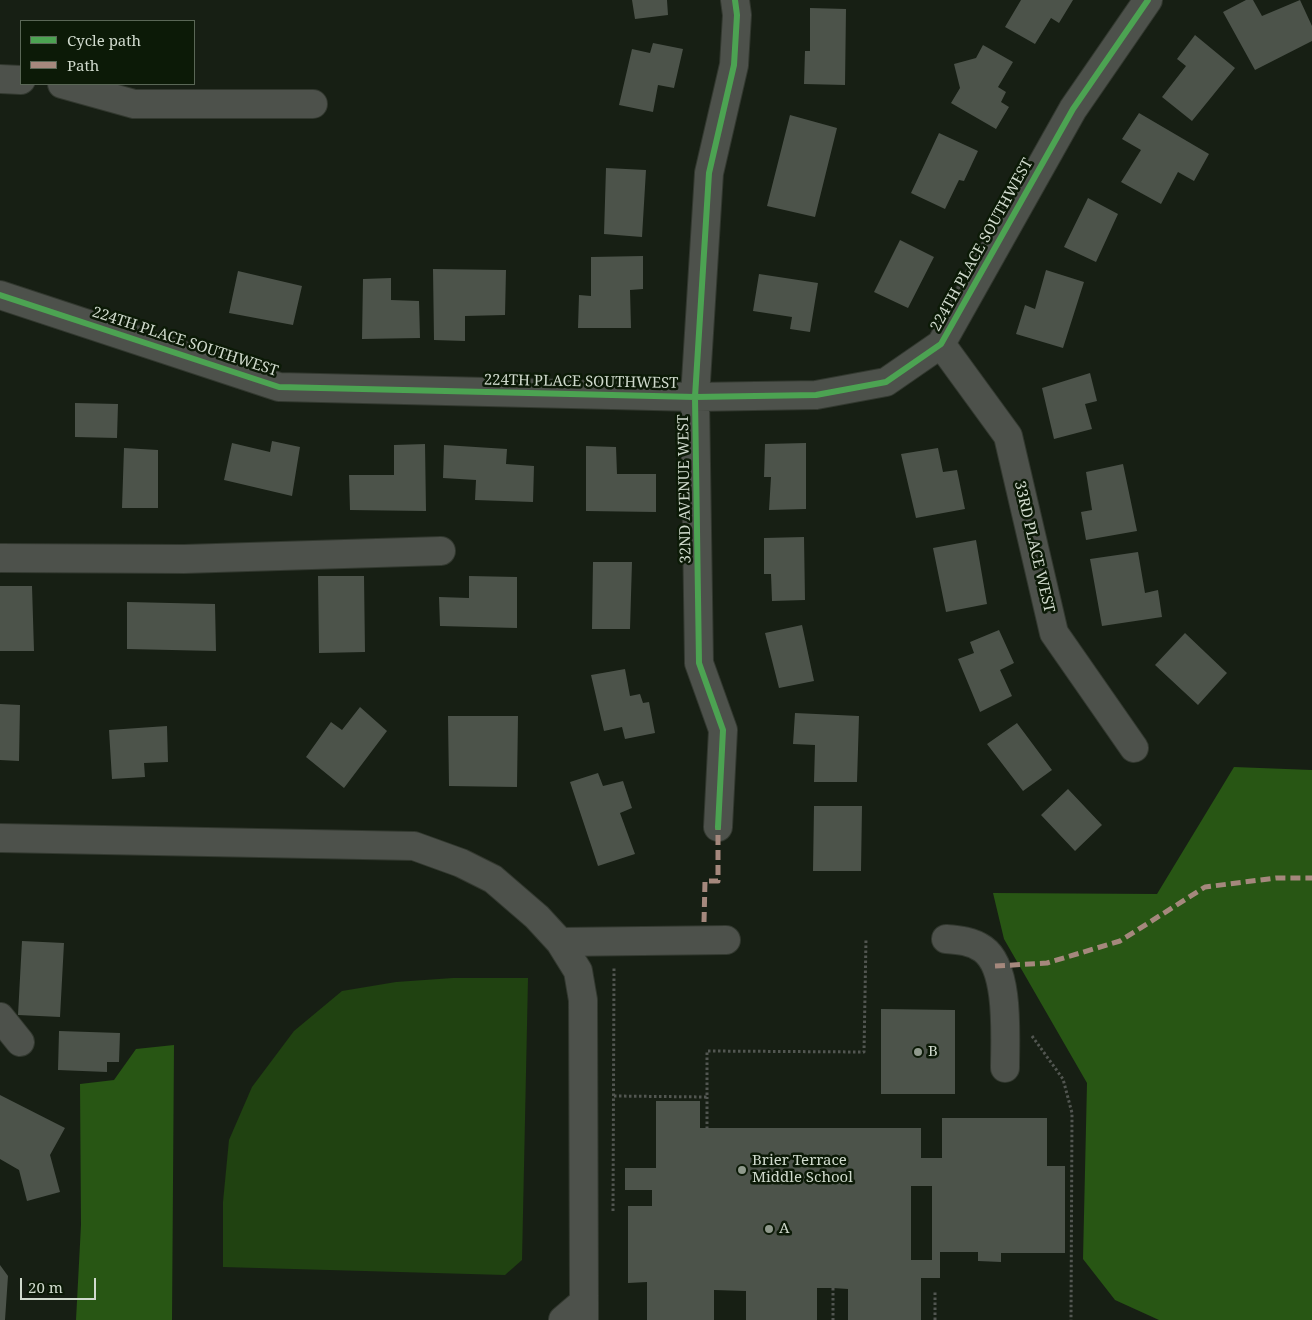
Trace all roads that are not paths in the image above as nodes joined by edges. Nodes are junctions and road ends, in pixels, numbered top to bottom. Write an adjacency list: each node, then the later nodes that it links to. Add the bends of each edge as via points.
1 (735, 0): 9 (street, 32ND AVENUE WEST, via 734,65 709,173)
2 (1148, 0): 8 (street, 224TH PLACE SOUTHWEST, via 1073,108)
3 (0, 79): 4 (street)
4 (20, 80)
5 (66, 85): 6 (street, via 134,104)
6 (313, 104)
7 (0, 294): 9 (street, 224TH PLACE SOUTHWEST, via 279,386)
8 (942, 344): 9 (street, 224TH PLACE SOUTHWEST, via 886,382 816,395); 12 (street, 33RD PLACE WEST, via 1008,436 1054,633)
9 (695, 397): 13 (street, 32ND AVENUE WEST, via 699,663 723,730)
10 (441, 551): 11 (street, via 184,559)
11 (0, 558)
12 (1134, 748)
13 (718, 827)
14 (0, 838): 17 (street, via 414,846 493,878)
15 (946, 939): 20 (street, via 967,941 984,949 996,966 1005,999)
16 (726, 940): 17 (street)
17 (560, 942): 21 (street, via 578,971 583,1000)
18 (0, 1017): 19 (street)
19 (20, 1042)
20 (1005, 1068)
21 (584, 1311): 22 (street)
22 (563, 1320)

